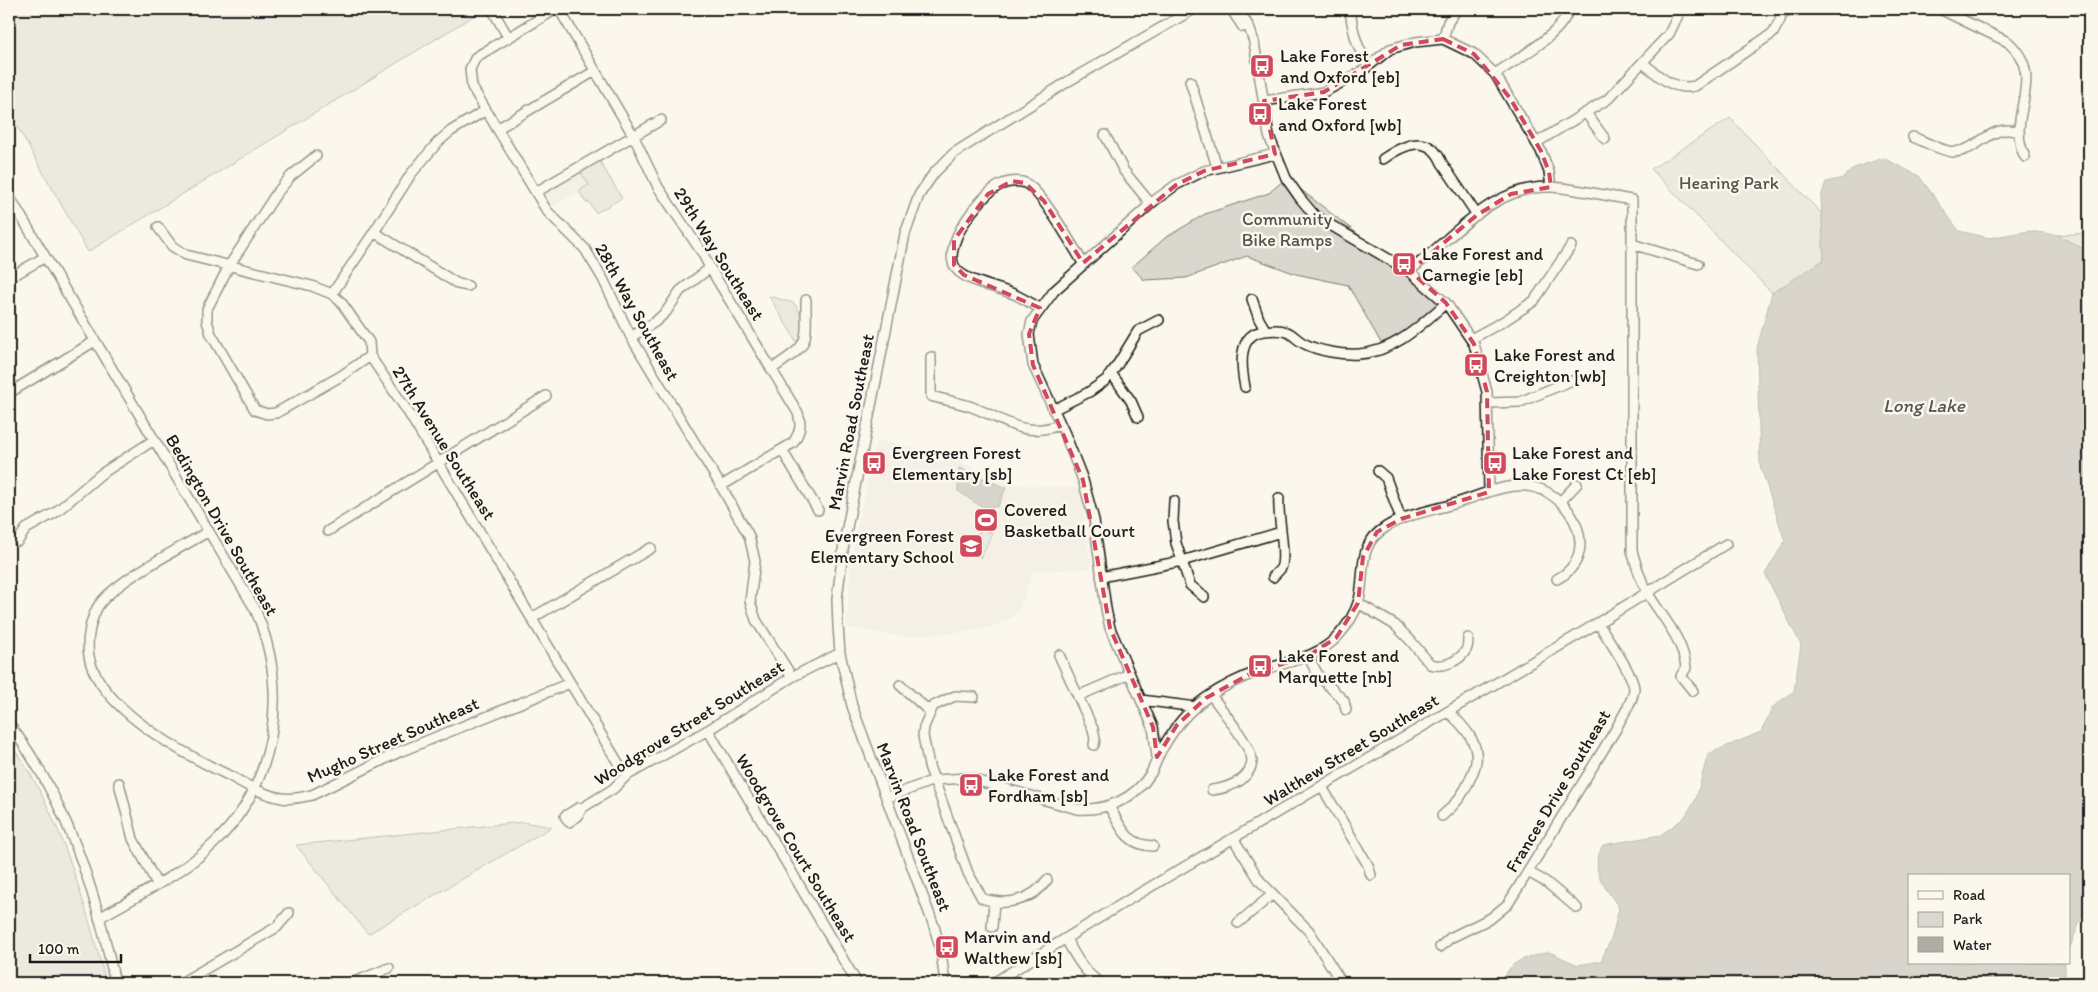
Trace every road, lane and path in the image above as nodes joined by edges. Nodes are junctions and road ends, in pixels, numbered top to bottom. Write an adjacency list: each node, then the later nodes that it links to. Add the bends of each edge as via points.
1 (492, 9): 14 (street)
2 (557, 9): 14 (street, 28th Way Southeast); 20 (street, 29th Way Southeast)
3 (1184, 9): 17 (street, Marvin Road Southeast)
4 (1194, 9): 17 (street, Marvin Road Southeast)
5 (1231, 9): 16 (street)
6 (1238, 9): 16 (street, via 1249,27)
7 (1350, 9): 19 (street, via 1356,38)
8 (1457, 9): 15 (street, via 1448,22)
9 (1568, 9): 21 (street, via 1556,31)
10 (1681, 9): 18 (street, via 1669,34)
11 (1801, 9): 13 (street)
12 (1940, 9): 28 (street, via 2008,42 2017,53 2026,68)
13 (1782, 11): 18 (street, via 1773,33 1695,86 1681,88 1671,85)
14 (508, 37): 24 (street, 28th Way Southeast, via 476,57 470,69 472,87)
15 (1443, 39): 19 (street, via 1390,49); 21 (street, via 1474,54)
16 (1255, 49): 23 (street)
17 (1121, 51): 106 (street, Marvin Road Southeast, via 959,149 934,172 919,195 905,234 843,548 837,599)
18 (1643, 63): 25 (street, via 1608,99)
19 (1369, 65): 23 (street, via 1324,92)
20 (595, 71): 27 (street); 30 (street, 29th Way Southeast)
21 (1495, 74): 33 (street)
22 (1190, 81): 38 (street)
23 (1264, 101): 34 (street)
24 (486, 110): 27 (street, 28th Way Southeast); 45 (street, via 438,142 411,174)
25 (1586, 113): 32 (street); 33 (street)
26 (661, 120): 30 (street)
27 (497, 129): 40 (street, 28th Way Southeast)
28 (2019, 132): 31 (street, via 1994,132 1967,149 1953,152); 36 (street, via 2020,147)
29 (1104, 135): 42 (street, via 1124,171)
30 (633, 136): 40 (street); 52 (street, 29th Way Southeast, via 658,187)
31 (1914, 137)
32 (1604, 140)
33 (1536, 143): 39 (street)
34 (1275, 154): 38 (street); 53 (street, via 1286,178 1315,216)
35 (316, 156): 51 (street, via 291,176 276,194)
36 (2025, 157)
37 (1383, 159): 43 (street, via 1398,149 1416,144 1428,145 1438,154)
38 (1217, 167): 42 (street, via 1176,185)
39 (1552, 187): 43 (street, via 1511,194); 46 (street, via 1632,200)
40 (536, 192): 63 (street, 28th Way Southeast, via 547,211 585,249)
41 (9, 196): 48 (street, Bedington Drive Southeast)
42 (1151, 204): 49 (street)
43 (1477, 215): 53 (street)
44 (158, 227): 51 (street, 27th Avenue Southeast, via 172,246 186,255)
45 (374, 232): 55 (street, via 458,284); 56 (street)
46 (1632, 244): 50 (street); 100 (street, via 1632,551)
47 (1571, 246): 64 (street, via 1534,301)
48 (45, 257): 54 (street); 65 (street, Bedington Drive Southeast)
49 (1083, 263): 60 (street); 60 (street, via 1044,201 1025,182 1012,181 988,194 954,240 954,265 964,275)
50 (1698, 264)
51 (229, 266): 56 (street, 27th Avenue Southeast); 66 (street, via 207,309 207,321 211,334 255,410 276,413)
52 (710, 268): 63 (street, via 680,291 655,322); 68 (street, 29th Way Southeast)
53 (1409, 270): 59 (street)
54 (9, 278)
55 (468, 286)
56 (332, 294): 66 (street, 27th Avenue Southeast, via 369,342)
57 (1252, 298): 62 (street)
58 (806, 300): 68 (street, via 807,334 803,346)
59 (1446, 303): 62 (street, via 1396,343 1360,354 1320,349 1287,332); 64 (street)
60 (1040, 308): 75 (street, via 1032,320 1029,345 1033,365)
61 (1159, 320): 69 (street, via 1138,330)
62 (1266, 331): 71 (street, via 1250,335 1241,358)
63 (630, 337): 83 (street, 28th Way Southeast)
64 (1471, 339): 74 (street, via 1482,367)
65 (95, 341): 72 (street); 78 (street, Bedington Drive Southeast)
66 (370, 356): 80 (street, 27th Avenue Southeast)
67 (931, 357): 77 (street, via 931,396 973,407 1024,429 1046,430)
68 (772, 369): 79 (street, 29th Way Southeast, via 801,423 793,443)
69 (1112, 373): 75 (street, via 1089,392); 76 (street)
70 (1570, 382): 74 (street, via 1520,402)
71 (1245, 387)
72 (9, 393)
73 (546, 396): 80 (street)
74 (1488, 403): 84 (street)
75 (1053, 410): 77 (street)
76 (1138, 417)
77 (1060, 425): 97 (street, via 1084,480 1094,520)
78 (154, 440): 90 (street, Bedington Drive Southeast); 93 (street, via 106,471 56,512 26,529)
79 (782, 450): 83 (street, 29th Way Southeast); 88 (street)
80 (439, 463): 91 (street); 103 (street, 27th Avenue Southeast)
81 (1378, 471): 89 (street, via 1386,478)
82 (1577, 484): 87 (street)
83 (721, 486): 110 (street, 28th Way Southeast, via 753,547 755,562 750,601 756,620)
84 (1489, 492): 87 (street, via 1532,487); 89 (street)
85 (1279, 498): 92 (street)
86 (1174, 501): 96 (street, via 1173,521)
87 (1561, 501): 99 (street, via 1578,529 1579,551 1578,561 1572,569)
88 (818, 510)
89 (1401, 519): 102 (street, via 1370,539 1363,557)
90 (209, 531): 130 (street, Bedington Drive Southeast, via 262,625 271,659 275,685 274,719 268,752); 130 (street, Mugho Street Southeast, via 121,584 104,599 90,628 90,658 102,685 138,721 182,752)
91 (328, 531)
92 (1280, 532): 96 (street); 98 (street, via 1283,555 1281,567)
93 (18, 541)
94 (1726, 544): 100 (street, Walthew Street Southeast)
95 (651, 548): 103 (street)
96 (1182, 561): 97 (street); 101 (street, via 1190,585)
97 (1101, 577): 109 (street, via 1110,628)
98 (1273, 577)
99 (1557, 579)
100 (1647, 592): 104 (street, Walthew Street Southeast); 113 (street, via 1682,648 1686,668 1681,676)
101 (1204, 597)
102 (1358, 603): 105 (street, via 1395,625 1430,664 1442,666 1457,659 1466,650); 108 (street, via 1336,638)
103 (532, 618): 111 (street, 27th Avenue Southeast)
104 (1598, 623): 121 (street, Walthew Street Southeast); 138 (street, Frances Drive Southeast, via 1625,667 1634,689 1616,729)
105 (1468, 638)
106 (840, 653): 110 (street, Woodgrove Street Southeast); 132 (street, Marvin Road Southeast, via 852,706)
107 (1059, 655): 116 (street)
108 (1308, 656): 114 (street, via 1248,675); 119 (street, via 1318,675 1344,701)
109 (1129, 674): 116 (street); 117 (street)
110 (792, 678): 123 (street, Woodgrove Street Southeast)
111 (570, 683): 126 (street, 27th Avenue Southeast); 130 (street, Mugho Street Southeast, via 399,752 312,796 282,798)
112 (900, 685): 120 (street)
113 (1693, 690)
114 (1211, 695): 118 (street); 131 (street, via 1245,744 1252,760 1242,778 1224,789)
115 (974, 696): 120 (street, via 948,698)
116 (1078, 696): 124 (street, via 1093,729)
117 (1141, 700): 118 (street); 125 (street, via 1153,727)
118 (1196, 707): 125 (street, via 1177,725)
119 (1346, 710)
120 (929, 711): 127 (street, via 923,736)
121 (1448, 712): 129 (street, Walthew Street Southeast); 135 (street, via 1468,734 1476,760 1467,786 1454,806)
122 (9, 724): 146 (street, via 59,806)
123 (708, 730): 126 (street, Woodgrove Street Southeast); 155 (street, Woodgrove Court Southeast)
124 (1094, 745)
125 (1157, 758): 133 (street, via 1140,786)
126 (626, 776): 134 (street, Woodgrove Street Southeast)
127 (934, 780): 132 (street); 133 (street, via 977,780 1077,809); 143 (street, via 974,885 982,898)
128 (119, 783): 141 (street, via 133,839)
129 (1322, 787): 136 (street, Walthew Street Southeast); 139 (street)
130 (254, 789): 141 (street, Bedington Drive Southeast, via 236,819 210,848)
131 (1212, 790)
132 (886, 798): 156 (street, Marvin Road Southeast, via 934,926)
133 (1109, 806): 137 (street, via 1129,839 1144,846)
134 (582, 808)
135 (1442, 816)
136 (1233, 838): 142 (street, via 1260,881); 149 (street, Walthew Street Southeast)
137 (1153, 846)
138 (1528, 872): 144 (street, via 1546,882); 150 (street, Frances Drive Southeast, via 1508,904 1491,918 1450,938)
139 (1371, 875)
140 (1047, 880): 143 (street, via 1032,896)
141 (158, 884): 146 (street, Bedington Drive Southeast)
142 (1273, 894): 147 (street); 159 (street, via 1309,932)
143 (994, 902): 148 (street)
144 (1577, 908)
145 (289, 913): 154 (street, via 277,927)
146 (99, 918): 153 (street)
147 (1238, 923)
148 (992, 927)
149 (1066, 939): 157 (street, Walthew Street Southeast); 158 (street, via 1079,963)
150 (1440, 947)
151 (389, 968): 152 (street)
152 (358, 982)
153 (115, 983)
154 (181, 983)
155 (857, 983)
156 (945, 983)
157 (993, 983)
158 (1100, 983)
159 (1342, 983)

